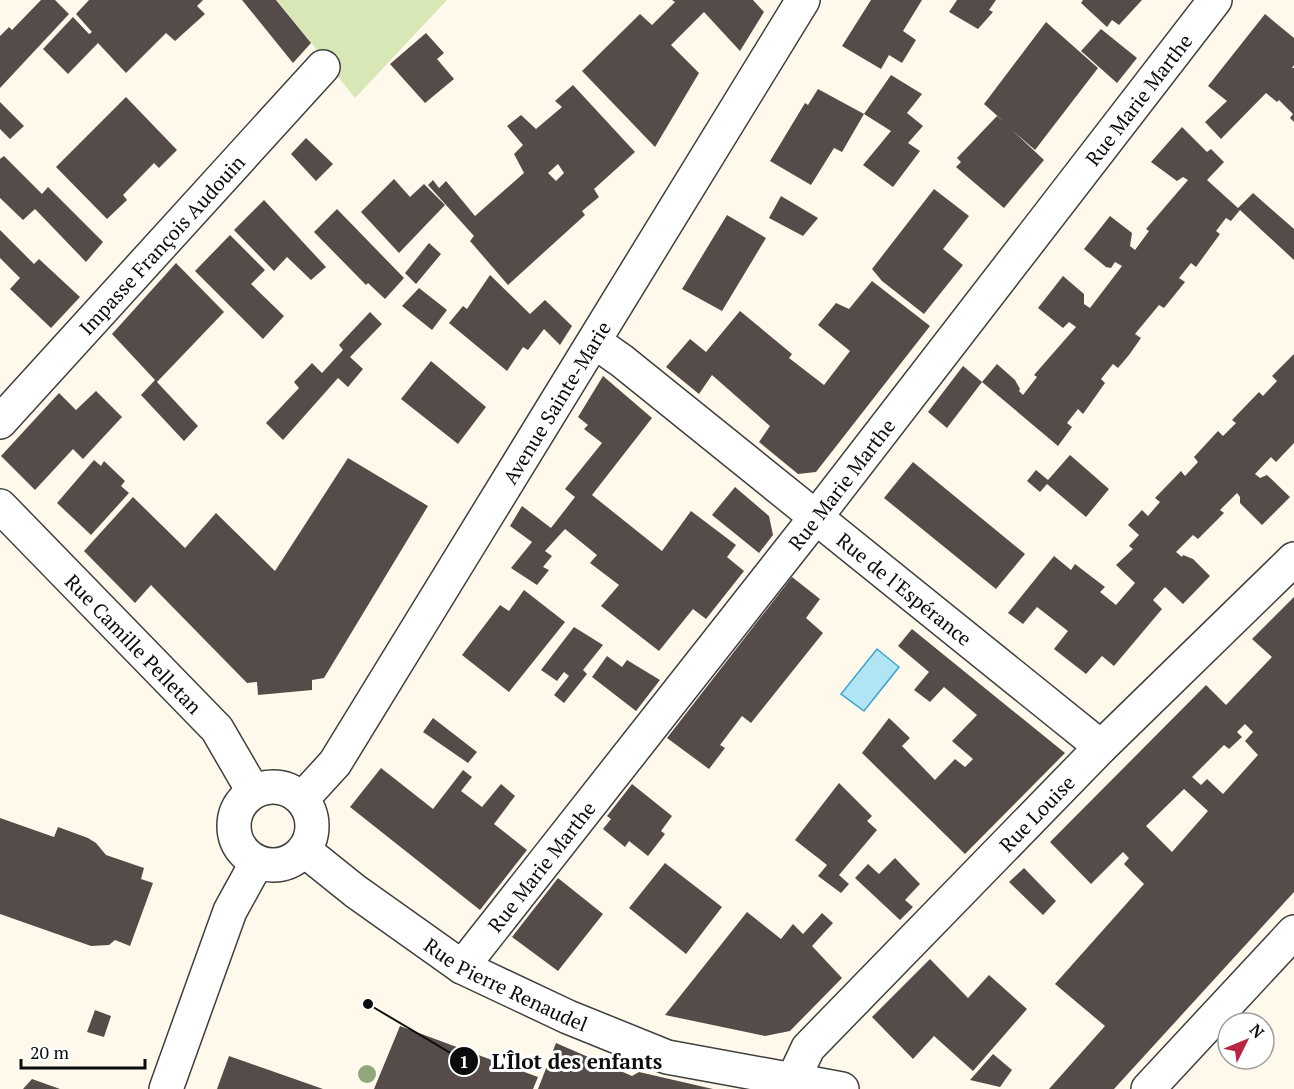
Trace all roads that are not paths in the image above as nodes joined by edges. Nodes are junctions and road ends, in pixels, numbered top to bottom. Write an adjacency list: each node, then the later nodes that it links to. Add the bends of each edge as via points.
1 (803, 0): 4 (street, Avenue Sainte-Marie)
2 (1215, 0): 7 (street, Rue Marie Marthe)
3 (323, 67): 5 (street, Impasse François Audouin)
4 (595, 342): 7 (street, Rue de l'Espérance); 11 (street, Avenue Sainte-Marie, via 334,763)
5 (0, 422)
6 (0, 506): 10 (street, Rue Camille Pelletan, via 217,729)
7 (816, 517): 9 (street, Rue de l'Espérance); 15 (street, Rue Marie Marthe)
8 (1294, 559): 9 (street, Rue Louise)
9 (1101, 747): 16 (street, Rue Louise, via 808,1048)
10 (253, 791): 11 (street, via 279,787); 13 (street, via 240,804 233,821 238,846)
11 (302, 799): 12 (street, via 310,811 312,825)
12 (304, 850): 13 (street, via 282,864); 15 (street, Rue Pierre Renaudel)
13 (256, 862): 17 (street, via 230,911)
14 (1294, 932): 19 (street)
15 (462, 967): 16 (street, Rue Pierre Renaudel, via 667,1058)
16 (792, 1084): 18 (street, Rue Pierre Renaudel)
17 (166, 1089)
18 (842, 1089)
19 (1148, 1089)

